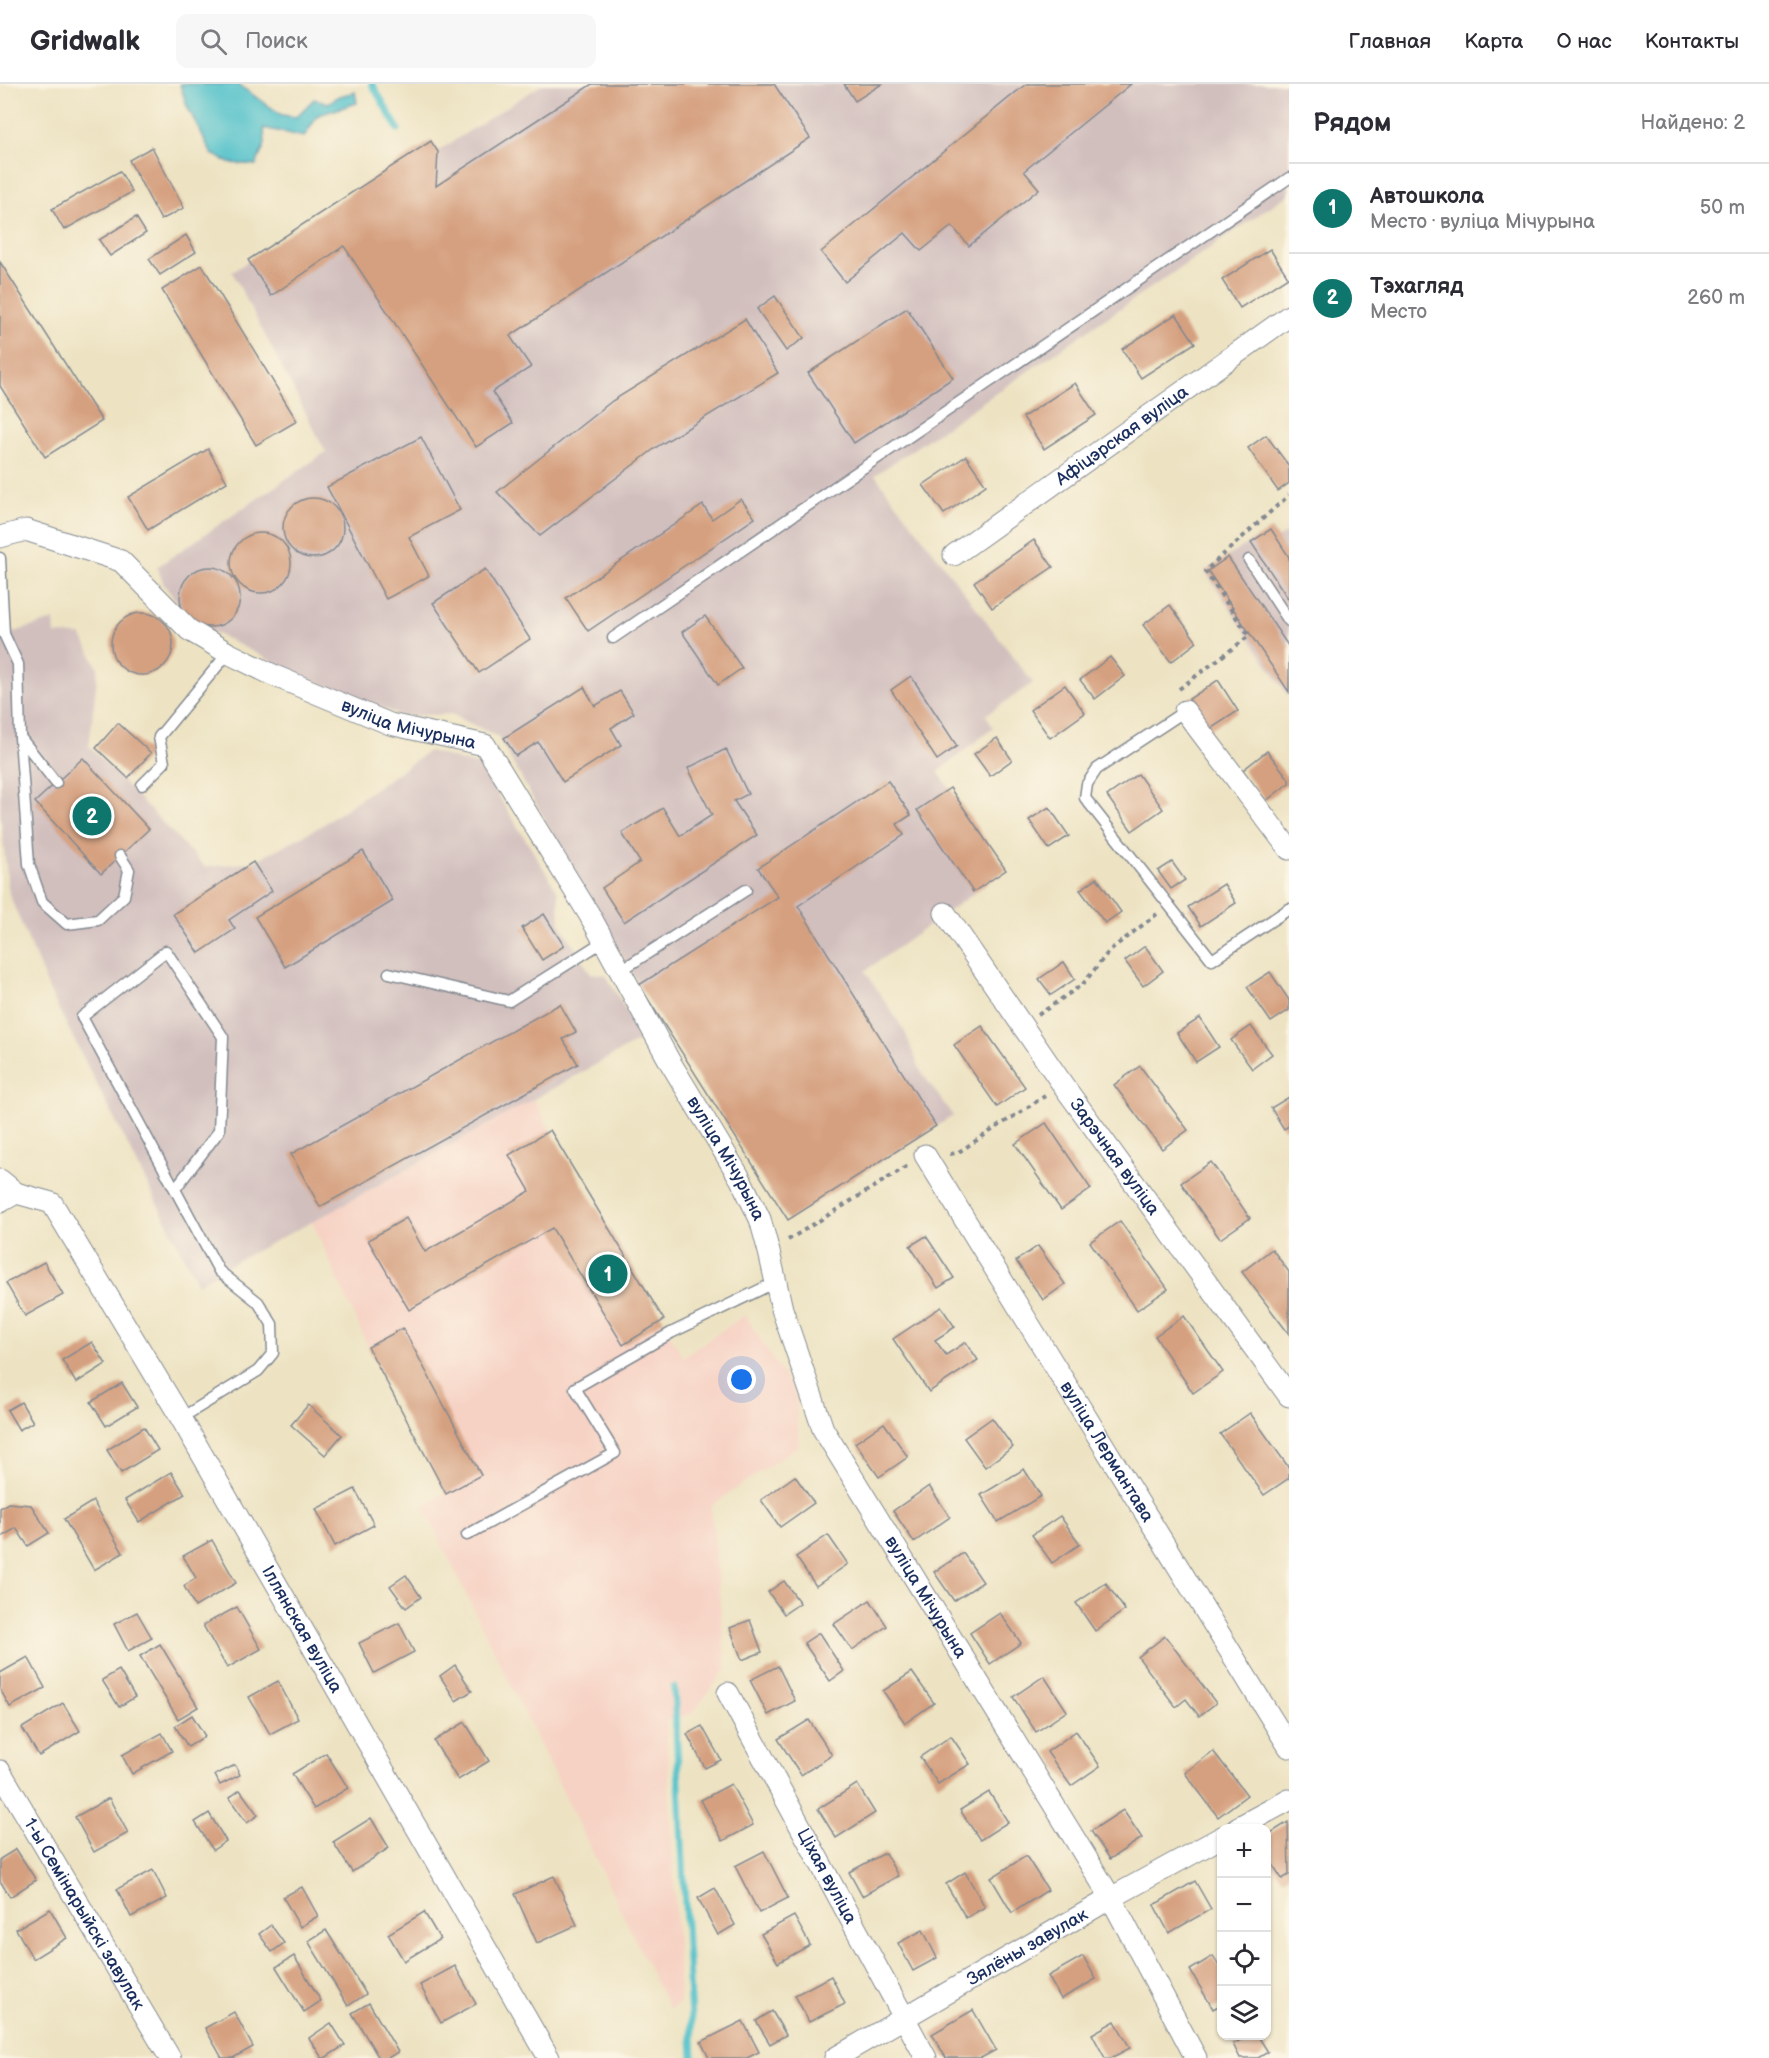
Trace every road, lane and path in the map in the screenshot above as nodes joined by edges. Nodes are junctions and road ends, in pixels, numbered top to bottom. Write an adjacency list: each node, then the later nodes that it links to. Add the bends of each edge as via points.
1 (1289, 178): 9 (lane)
2 (1289, 316): 5 (street, Афіцэрская вуліца)
3 (1289, 495): 11 (path, via 1205,571 1249,636)
4 (0, 537): 10 (street, вуліца Мічурына, via 26,530 121,561 189,630)
5 (954, 555)
6 (0, 558): 13 (lane, via 4,634 18,664)
7 (1249, 560): 8 (lane)
8 (1289, 621)
9 (613, 638)
10 (228, 653): 15 (lane, via 159,737 164,763); 22 (street, вуліца Мічурына, via 390,724 485,745)
11 (1176, 692)
12 (1185, 711): 16 (street); 19 (lane, via 1097,769 1087,784 1085,798)
13 (20, 737): 14 (lane); 17 (lane, via 29,864 42,902 67,924 98,920 124,896 129,870)
14 (56, 783)
15 (142, 785)
16 (1289, 849)
17 (120, 856)
18 (746, 890): 23 (lane)
19 (1169, 906): 20 (lane, via 1212,960); 25 (path, via 1110,950 1083,984)
20 (1289, 909)
21 (945, 913): 25 (street, Зарэчная вуліца)
22 (604, 941): 23 (street, вуліца Мічурына); 24 (lane, via 509,1001)
23 (620, 971): 29 (street, вуліца Мічурына, via 740,1178 760,1219)
24 (389, 973)
25 (1024, 1028): 30 (street, Зарэчная вуліца)
26 (925, 1155): 34 (street, вуліца Лермантава)
27 (175, 1189): 27 (lane, via 82,1017 166,951 223,1037 219,1131); 31 (lane, via 219,1271 258,1302 272,1324 273,1353 258,1371)
28 (5, 1192): 31 (street, Іллянская вуліца, via 52,1203)
29 (776, 1282): 32 (lane, via 575,1388 615,1453); 39 (street, вуліца Мічурына, via 823,1429)
30 (1289, 1396)
31 (181, 1418): 42 (street, Іллянская вуліца)
32 (467, 1535)
33 (728, 1693): 40 (street, Ціхая вуліца)
34 (1289, 1747)
35 (0, 1772): 41 (street, 1-ы Семінарыйскі завулак)
36 (1289, 1800): 37 (street)
37 (1244, 1824)
38 (1217, 1839): 39 (street, Зялёны завулак)
39 (1111, 1898): 40 (street, Зялёны завулак); 45 (street, вуліца Мічурына)
40 (905, 2017): 43 (street, Зялёны завулак); 44 (street, Ціхая вуліца)
41 (170, 2058)
42 (549, 2058)
43 (835, 2058)
44 (926, 2058)
45 (1196, 2058)

